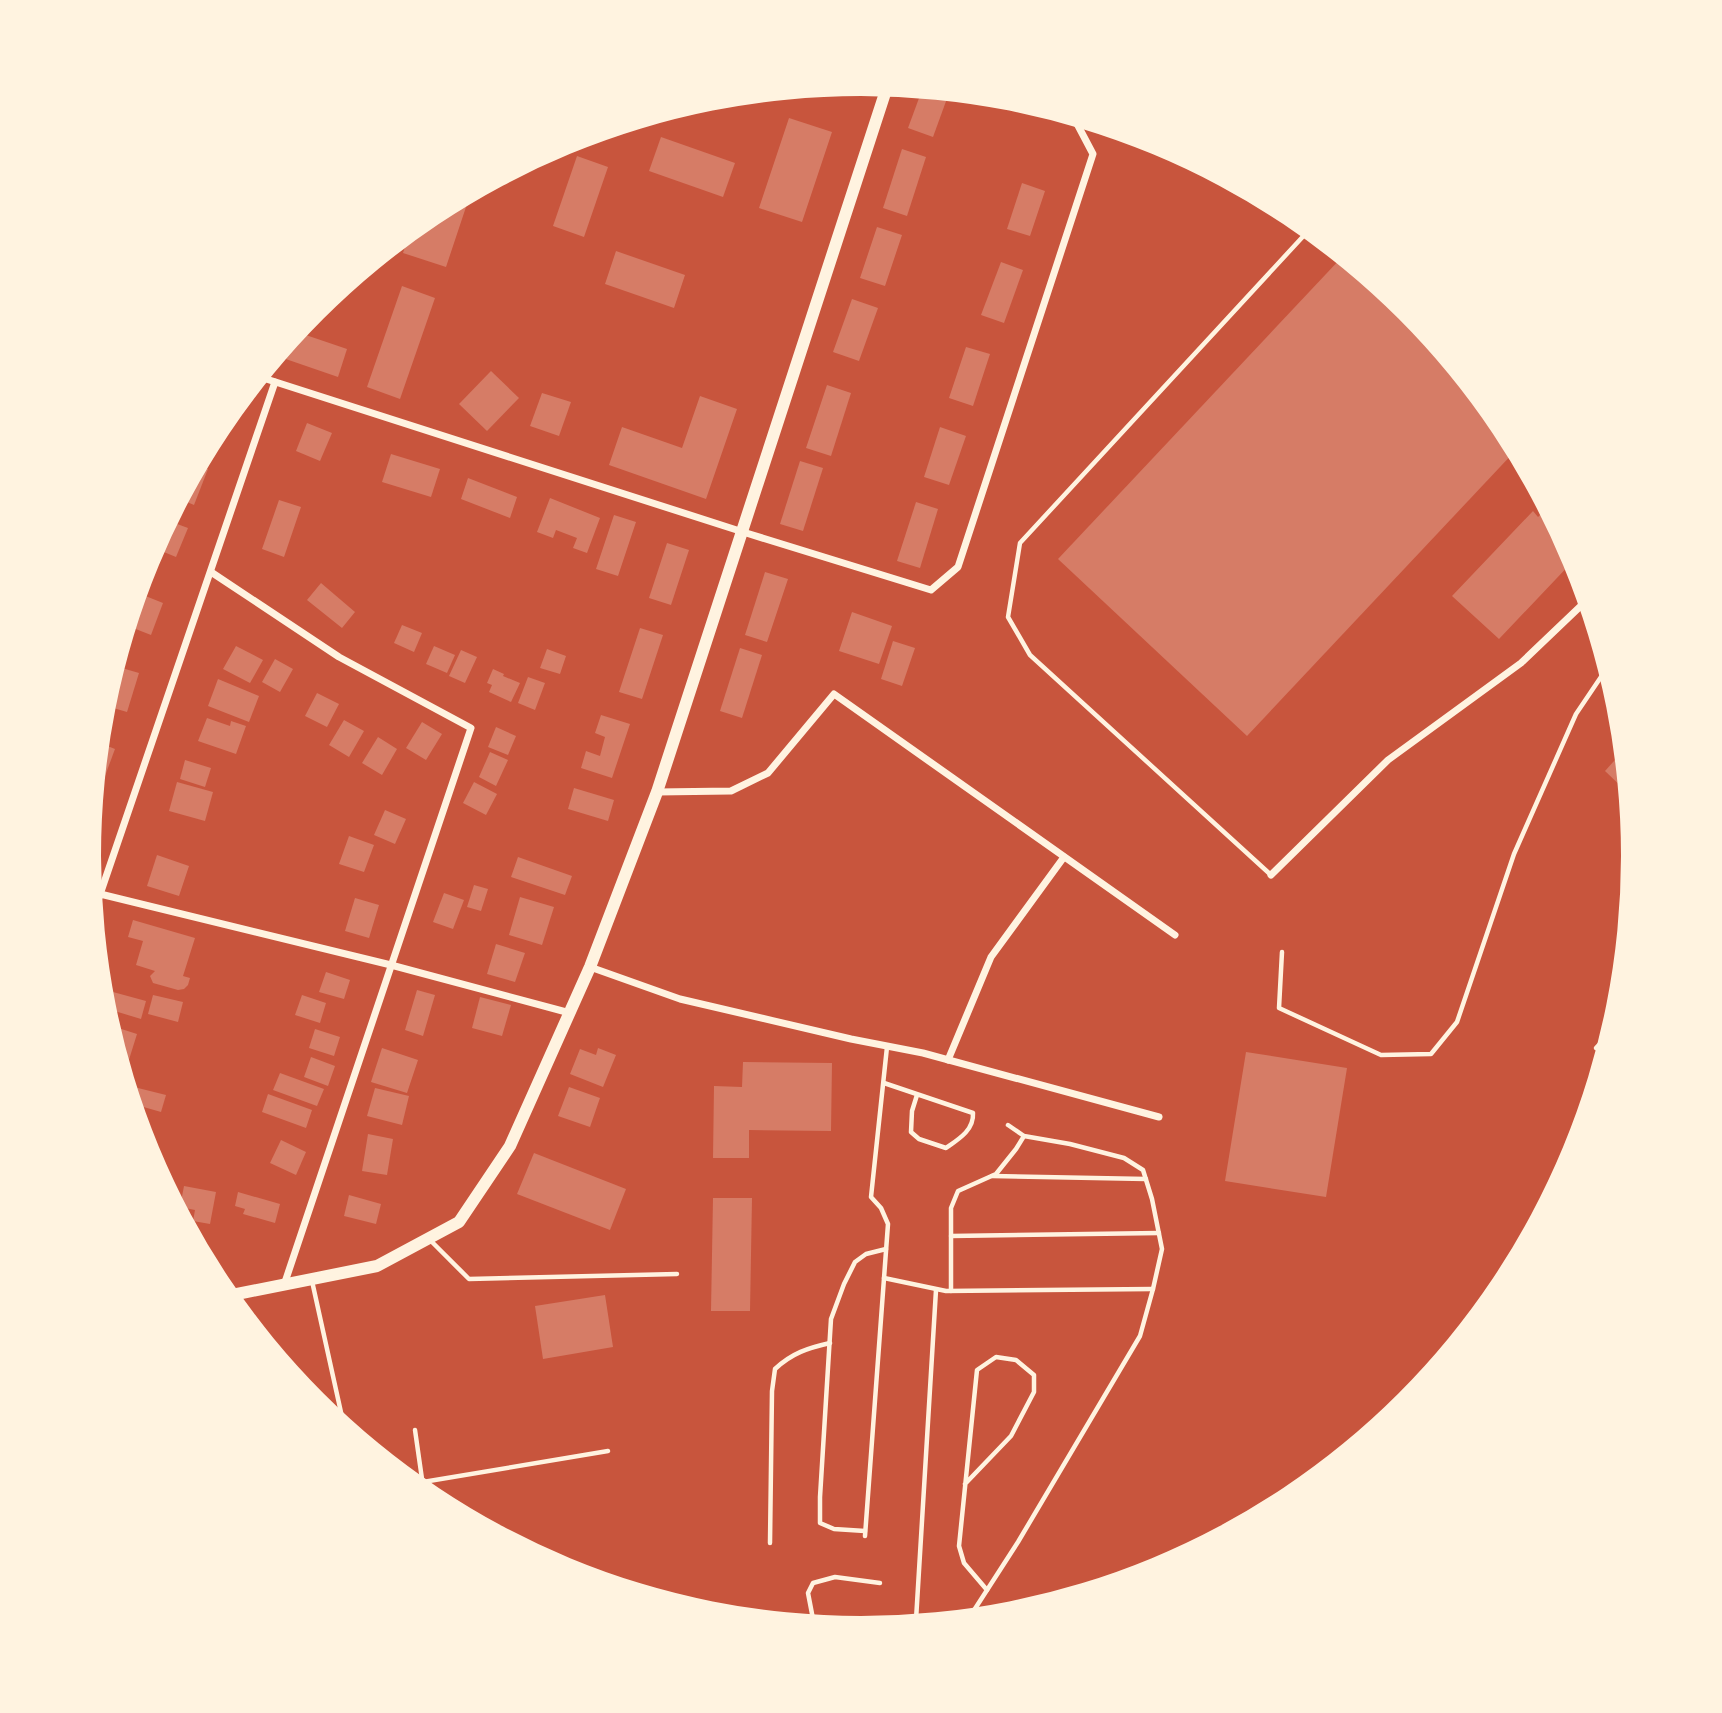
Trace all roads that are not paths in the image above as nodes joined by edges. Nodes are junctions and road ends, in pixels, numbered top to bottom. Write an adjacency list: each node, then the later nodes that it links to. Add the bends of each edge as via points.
1 (884, 97): 6 (main road)
2 (1080, 129): 6 (street, via 1093,154 958,568 931,590)
3 (1302, 237): 12 (lane, via 1020,543 1008,617 1030,655)
4 (269, 380): 5 (street)
5 (275, 382): 6 (street); 7 (street)
6 (743, 532): 10 (main road)
7 (211, 572): 13 (street); 17 (street, via 339,657 471,728)
8 (1579, 607): 12 (street, via 1521,663 1388,760)
9 (1600, 679): 16 (lane, via 1576,713 1514,854 1457,1022 1431,1055 1381,1055 1279,1008)
10 (657, 792): 11 (street, via 731,791 768,773 834,694); 18 (main road)
11 (1064, 857): 15 (street); 21 (street, via 991,957)
12 (1271, 875)
13 (101, 878)
14 (102, 894): 17 (street)
15 (1175, 935)
16 (1282, 952)
17 (391, 965): 19 (street); 36 (street)
18 (590, 967): 19 (main road); 20 (street, via 680,999)
19 (570, 1013): 31 (main road, via 510,1146 459,1222)
20 (887, 1047): 21 (street); 22 (lane)
21 (948, 1060): 24 (street)
22 (884, 1083): 23 (lane); 32 (lane, via 871,1197 888,1224)
23 (917, 1095): 23 (lane, via 973,1114 974,1122 946,1148 919,1139 911,1132)
24 (1159, 1116)
25 (1008, 1125): 26 (lane)
26 (1024, 1136): 27 (lane); 28 (lane, via 1124,1158 1143,1170)
27 (991, 1176): 28 (lane); 30 (lane, via 958,1191 951,1208)
28 (1146, 1179): 29 (lane)
29 (1159, 1233): 30 (lane); 37 (lane, via 1162,1249)
30 (951, 1237): 39 (lane)
31 (428, 1238): 33 (lane, via 469,1279); 35 (main road, via 377,1266)
32 (886, 1249): 34 (lane); 41 (lane, via 855,1262 831,1319)
33 (677, 1273)
34 (884, 1278): 38 (lane); 41 (lane, via 865,1534 820,1523)
35 (312, 1280): 36 (main road); 42 (lane)
36 (284, 1286): 40 (main road)
37 (1153, 1289): 39 (lane); 50 (lane, via 1140,1336)
38 (936, 1290): 39 (lane); 52 (lane)
39 (951, 1291)
40 (240, 1294)
41 (830, 1343): 48 (lane, via 805,1349 775,1369)
42 (341, 1410)
43 (415, 1430): 45 (lane)
44 (608, 1451): 46 (lane)
45 (422, 1477)
46 (428, 1481)
47 (965, 1484): 47 (lane, via 977,1370 996,1357 1016,1360 1034,1375 1034,1392 1011,1436); 50 (lane, via 959,1546 964,1563)
48 (770, 1543)
49 (880, 1583): 53 (lane, via 835,1577 813,1584 808,1593)
50 (987, 1590): 51 (lane)
51 (976, 1607)
52 (916, 1614)
53 (812, 1615)

